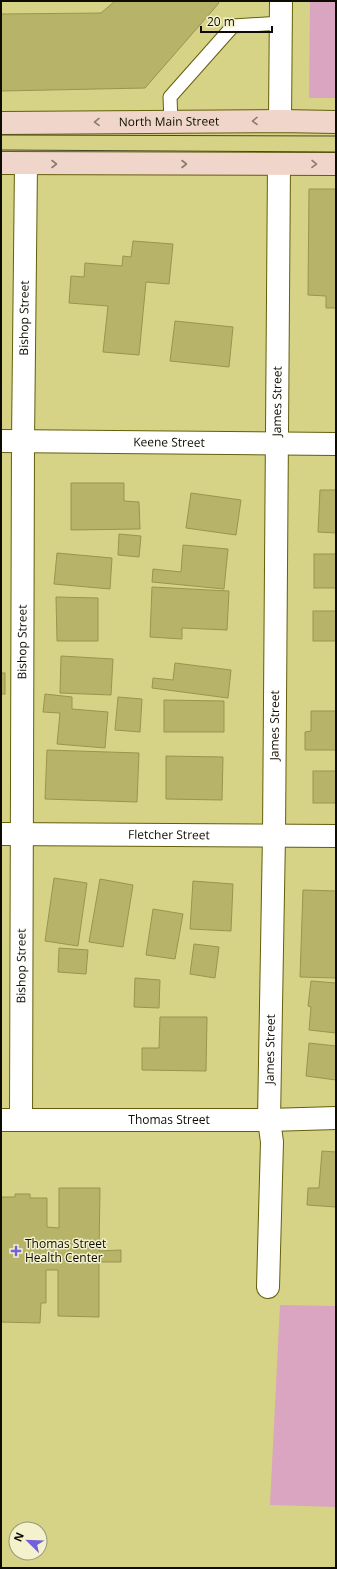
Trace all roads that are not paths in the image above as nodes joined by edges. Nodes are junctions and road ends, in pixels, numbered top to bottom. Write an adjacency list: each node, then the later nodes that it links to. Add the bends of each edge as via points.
1 (281, 1): 2 (street)
2 (281, 23): 3 (street); 4 (lane, via 233,26 170,97)
3 (280, 121): 4 (main road, North Main Street, one-way to 4); 5 (main road, North Main Street)
4 (171, 122): 6 (main road, North Main Street, one-way to 6)
5 (336, 122)
6 (1, 123)
7 (1, 163): 8 (main road)
8 (26, 164): 9 (main road, one-way to 9); 12 (street, Bishop Street)
9 (280, 164): 10 (main road, one-way to 10); 13 (street, James Street)
10 (336, 164)
11 (1, 441): 12 (street, Keene Street)
12 (23, 441): 13 (street, Keene Street); 16 (street, Bishop Street)
13 (277, 444): 14 (street, Keene Street); 17 (street, James Street)
14 (336, 444)
15 (1, 834): 16 (street, Fletcher Street)
16 (23, 834): 17 (street, Fletcher Street); 20 (street, Bishop Street)
17 (274, 835): 18 (street, Fletcher Street); 21 (street, James Street)
18 (336, 836)
19 (336, 1118): 21 (street, Thomas Street)
20 (11, 1120): 21 (street, Thomas Street)
21 (270, 1120): 22 (street, James Street, via 272,1142)
22 (268, 1287)

